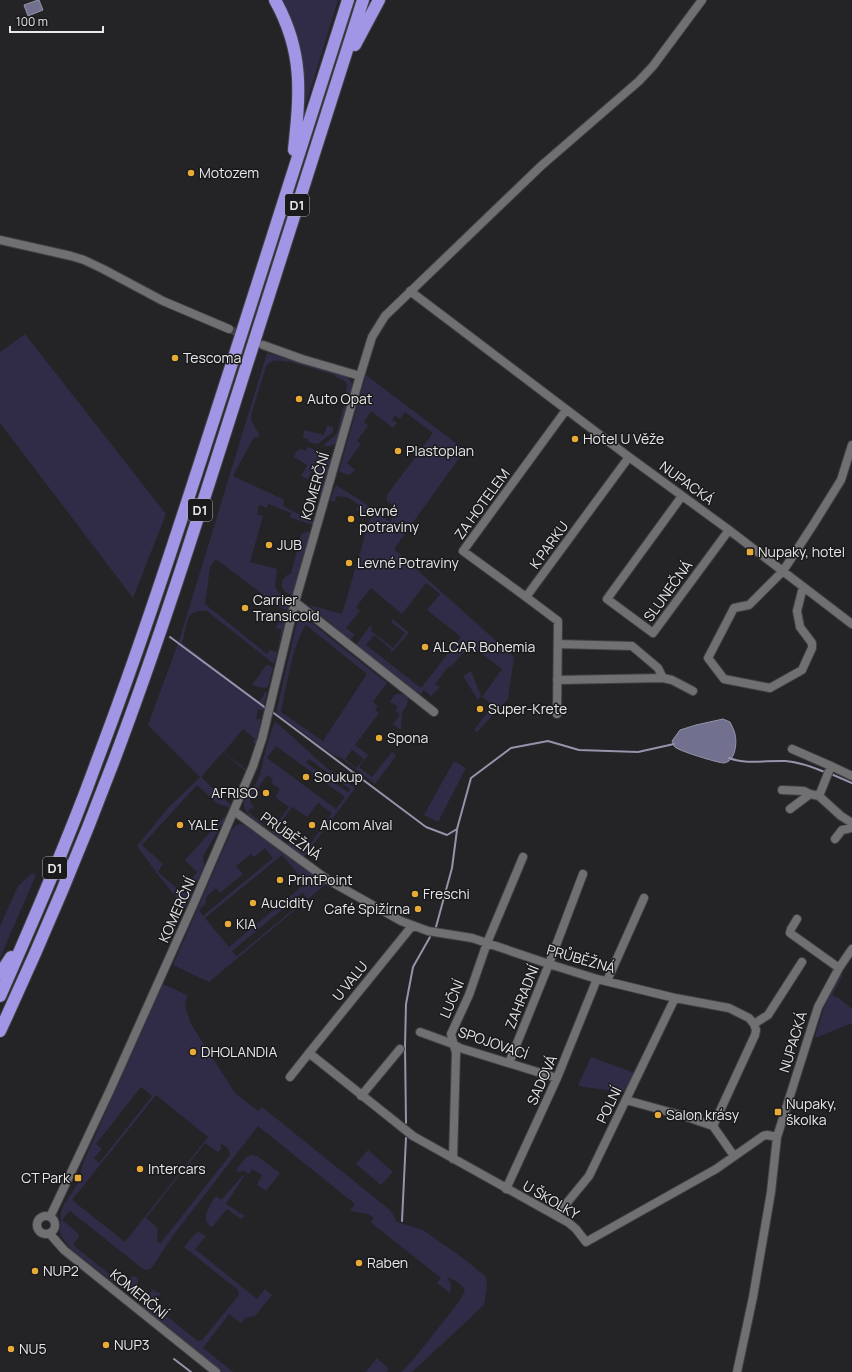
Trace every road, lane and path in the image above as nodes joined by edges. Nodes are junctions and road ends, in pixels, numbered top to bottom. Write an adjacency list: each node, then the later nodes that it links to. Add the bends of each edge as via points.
1 (275, 0): 7 (highway, via 293,43 298,69 299,106)
2 (348, 0): 7 (highway, D1)
3 (363, 0): 6 (highway, D1)
4 (378, 0): 6 (highway)
5 (702, 0): 9 (street, KOMERČNÍ, via 639,81 529,177)
6 (337, 83): 57 (highway, D1, via 181,569 138,693 49,921)
7 (292, 174): 44 (highway, D1, via 139,647)
8 (0, 240): 10 (street, via 84,260 163,301)
9 (410, 292): 12 (street, KOMERČNÍ, via 385,316 372,337); 13 (street, NUPACKÁ)
10 (229, 329)
11 (263, 345): 12 (street)
12 (360, 376): 21 (street, KOMERČNÍ)
13 (566, 410): 15 (street, NUPACKÁ); 20 (street, ZA HOTELEM, via 463,551)
14 (852, 445): 18 (street, via 841,480)
15 (629, 457): 16 (street, NUPACKÁ); 20 (street, K PARKU)
16 (682, 496): 17 (street, NUPACKÁ); 17 (street, SLUNEČNÁ, via 607,600 653,634)
17 (729, 530): 18 (street, NUPACKÁ)
18 (782, 571): 19 (street, NUPACKÁ); 19 (street, via 749,605 734,608 708,658 724,679 770,688 802,670 812,648 812,643 800,627 798,612)
19 (803, 587): 22 (street, NUPACKÁ)
20 (526, 597): 23 (street, via 558,621)
21 (295, 602): 27 (street); 36 (street, KOMERČNÍ, via 262,739)
22 (852, 624)
23 (558, 644): 24 (street, via 632,646 658,668); 25 (street)
24 (663, 678): 25 (street); 26 (street)
25 (557, 680): 28 (street)
26 (693, 691)
27 (434, 712)
28 (557, 714)
29 (792, 749): 30 (street)
30 (829, 771): 31 (street); 34 (street)
31 (852, 776)
32 (782, 790): 33 (street, via 804,791)
33 (810, 794): 34 (street); 35 (street)
34 (819, 796): 37 (street)
35 (790, 809)
36 (234, 812): 45 (street, PRŮBĚŽNÁ, via 334,884); 72 (street, KOMERČNÍ, via 110,1090)
37 (852, 823)
38 (852, 828): 39 (street, via 842,830)
39 (835, 839)
40 (523, 857): 46 (street, LUČNÍ)
41 (583, 874): 49 (street, ZAHRADNÍ)
42 (644, 898): 53 (street)
43 (797, 919): 50 (street, via 790,932)
44 (34, 920): 51 (highway); 54 (highway, D1)
45 (412, 926): 46 (street, PRŮBĚŽNÁ); 61 (street, U VALU)
46 (488, 943): 49 (street, PRŮBĚŽNÁ); 59 (street, LUČNÍ, via 451,1034)
47 (852, 949): 50 (street, NUPACKÁ)
48 (802, 962): 56 (street, via 768,1015)
49 (549, 964): 52 (street, PRŮBĚŽNÁ); 62 (street, ZAHRADNÍ)
50 (838, 968): 68 (street, NUPACKÁ, via 818,1007)
51 (0, 974)
52 (597, 979): 53 (street, PRŮBĚŽNÁ); 64 (street, SADOVÁ)
53 (608, 981): 55 (street, PRŮBĚŽNÁ)
54 (0, 996)
55 (675, 998): 56 (street, PRŮBĚŽNÁ, via 729,1008 749,1018); 66 (street, POLNÍ)
56 (754, 1024): 67 (street, via 755,1035)
57 (0, 1031)
58 (420, 1032): 59 (street, SPOJOVACÍ)
59 (453, 1044): 62 (street, SPOJOVACÍ); 70 (street, LUČNÍ, via 456,1052)
60 (400, 1049): 65 (street)
61 (309, 1053): 63 (street, U VALU); 65 (street)
62 (509, 1063): 64 (street, SPOJOVACÍ)
63 (290, 1077)
64 (557, 1078): 71 (street, SADOVÁ)
65 (362, 1096): 70 (street, U ŠKOLKY, via 413,1136)
66 (626, 1100): 67 (street); 73 (street, POLNÍ, via 589,1176)
67 (713, 1126): 69 (street)
68 (777, 1137): 69 (street, via 763,1136); 76 (street, NUPACKÁ, via 771,1192)
69 (734, 1156): 73 (street, U ŠKOLKY, via 716,1169 586,1242 576,1228)
70 (453, 1159): 71 (street, U ŠKOLKY)
71 (506, 1189): 73 (street, U ŠKOLKY)
72 (50, 1216): 74 (street, via 56,1224); 74 (street, KOMERČNÍ, via 40,1218 37,1225 41,1233)
73 (556, 1216)
74 (50, 1234): 75 (street, KOMERČNÍ, via 64,1250)
75 (216, 1372)
76 (737, 1372)

